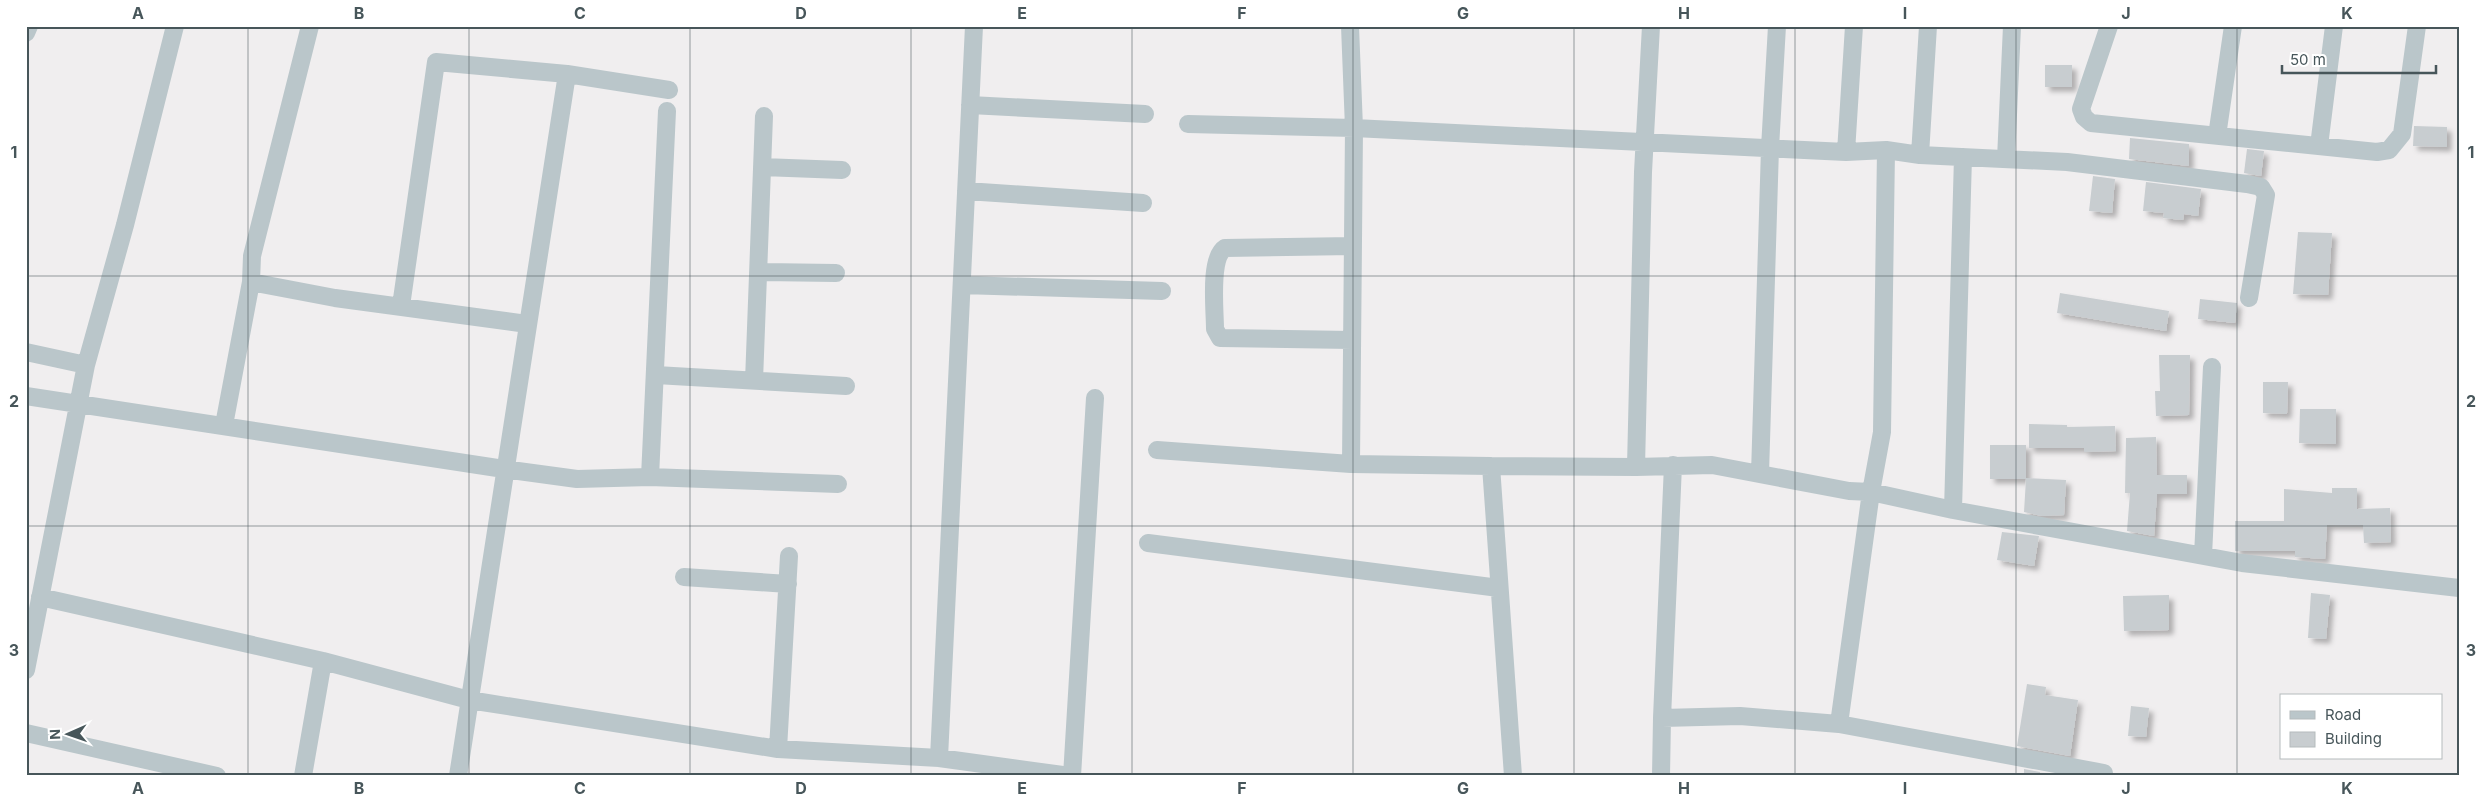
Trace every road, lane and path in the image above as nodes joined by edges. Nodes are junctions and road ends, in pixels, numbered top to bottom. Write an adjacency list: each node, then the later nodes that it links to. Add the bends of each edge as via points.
1 (29, 26): 15 (street)
2 (175, 26): 48 (street, via 126,225)
3 (310, 26): 40 (street, via 252,256)
4 (974, 26): 18 (street)
5 (1350, 26): 23 (street)
6 (1651, 26): 25 (street)
7 (1777, 26): 27 (street)
8 (1854, 26): 29 (street)
9 (1928, 26): 30 (street)
10 (2012, 26): 32 (street)
11 (2109, 26): 24 (street, via 2081,109 2084,117 2090,123)
12 (2233, 26): 24 (street)
13 (2334, 26): 26 (street)
14 (2417, 26): 26 (street, via 2402,134 2397,143 2389,150 2377,152)
15 (26, 33)
16 (567, 74): 17 (street); 44 (street, via 436,62); 45 (street)
17 (670, 90)
18 (970, 105): 20 (street); 35 (street)
19 (667, 110): 50 (street)
20 (1145, 114)
21 (764, 116): 33 (street)
22 (1188, 124): 23 (street)
23 (1354, 128): 25 (street); 37 (street)
24 (2217, 136): 26 (street)
25 (1646, 143): 27 (street); 61 (street)
26 (2319, 146)
27 (1770, 148): 29 (street); 63 (street)
28 (1886, 150): 29 (street); 30 (street); 66 (street, via 1882,432)
29 (1846, 152)
30 (1920, 155): 31 (street)
31 (1962, 158): 32 (street); 67 (street)
32 (2006, 159): 43 (street, via 2067,162 2261,188 2266,195)
33 (762, 167): 34 (street); 38 (street)
34 (842, 170)
35 (966, 191): 36 (street); 41 (street)
36 (1143, 203)
37 (1353, 246): 46 (street); 46 (street, via 1225,248 1220,251 1215,264 1215,329 1220,338)
38 (758, 272): 39 (street); 51 (street)
39 (836, 273)
40 (251, 282): 44 (street, via 335,298); 56 (street)
41 (962, 285): 42 (street); 83 (street)
42 (1162, 291)
43 (2249, 298)
44 (401, 306): 45 (street)
45 (527, 324): 62 (street)
46 (1352, 340): 58 (street)
47 (26, 352): 48 (street)
48 (86, 365): 55 (street)
49 (2212, 367): 70 (street)
50 (656, 375): 51 (street); 64 (street)
51 (754, 381): 52 (street)
52 (846, 386)
53 (26, 396): 55 (street)
54 (1095, 398): 89 (street)
55 (78, 403): 56 (street); 75 (street)
56 (224, 425): 62 (street)
57 (1157, 450): 58 (street)
58 (1350, 464): 60 (street)
59 (1673, 465): 61 (street); 63 (street, via 1712,465); 79 (street)
60 (1491, 466): 61 (street); 73 (street)
61 (1636, 467)
62 (504, 469): 64 (street, via 577,479); 78 (street)
63 (1760, 474): 66 (street, via 1849,491)
64 (650, 477): 65 (street)
65 (838, 484)
66 (1871, 492): 67 (street); 80 (street)
67 (1953, 510): 70 (street)
68 (1148, 543): 73 (street)
69 (789, 556): 72 (street)
70 (2203, 556): 74 (street)
71 (684, 577): 72 (street)
72 (788, 584): 82 (street)
73 (1499, 588): 90 (street)
74 (2459, 588)
75 (40, 597): 76 (street); 77 (street)
76 (323, 660): 78 (street); 87 (street)
77 (26, 670)
78 (468, 700): 82 (street); 88 (street)
79 (1662, 718): 80 (street, via 1740,716); 91 (street)
80 (1840, 724): 85 (street)
81 (26, 733): 84 (street)
82 (778, 749): 83 (street)
83 (939, 758): 89 (street)
84 (154, 769): 86 (street)
85 (2104, 773)
86 (217, 776)
87 (303, 776)
88 (458, 776)
89 (1071, 776)
90 (1513, 776)
91 (1661, 776)

